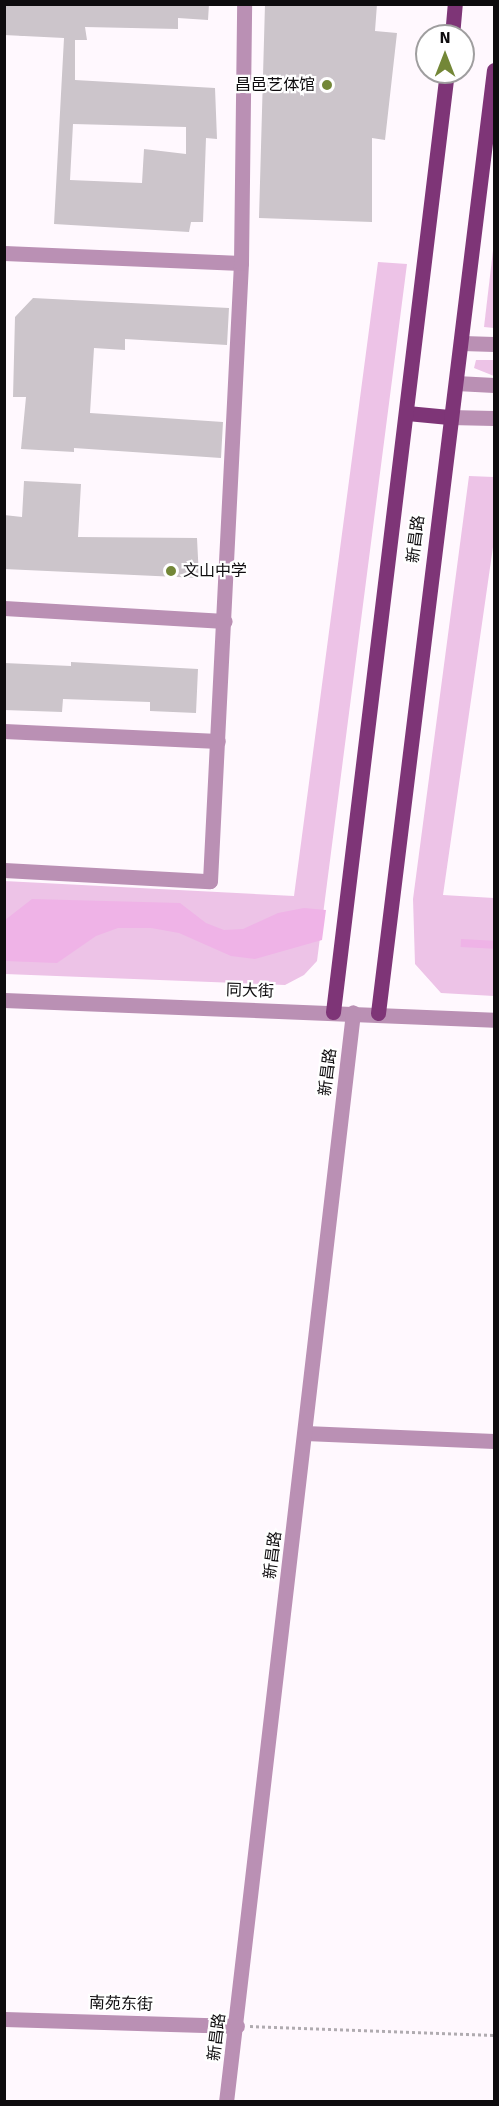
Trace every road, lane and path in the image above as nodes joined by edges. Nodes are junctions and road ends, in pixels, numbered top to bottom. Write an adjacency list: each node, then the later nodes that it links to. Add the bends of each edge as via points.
1 (244, 4): 7 (street)
2 (455, 4): 3 (main road)
3 (453, 24)
4 (495, 70): 8 (main road, 新昌路)
5 (446, 84): 12 (main road, 新昌路)
6 (4, 253): 7 (street)
7 (241, 263): 16 (street)
8 (462, 343): 9 (street); 10 (main road, 新昌路)
9 (495, 344)
10 (456, 383): 11 (street); 13 (main road, 新昌路)
11 (495, 385)
12 (407, 413): 13 (main road); 21 (main road, 新昌路)
13 (449, 417): 14 (street); 23 (main road, 新昌路)
14 (495, 418)
15 (4, 608): 16 (street)
16 (225, 621): 18 (street)
17 (4, 731): 18 (street)
18 (218, 741): 19 (street, via 210,881)
19 (4, 870)
20 (4, 1000): 21 (street, 同大街)
21 (333, 1011): 22 (street, 同大街)
22 (353, 1012): 23 (street, 同大街); 25 (street, 新昌路)
23 (378, 1013): 24 (street, 同大街)
24 (495, 1020)
25 (305, 1432): 26 (street); 28 (street, 新昌路)
26 (495, 1441)
27 (4, 2019): 28 (street, 南苑东街)
28 (237, 2026): 29 (path); 30 (street, 新昌路)
29 (495, 2035)
30 (226, 2102)

